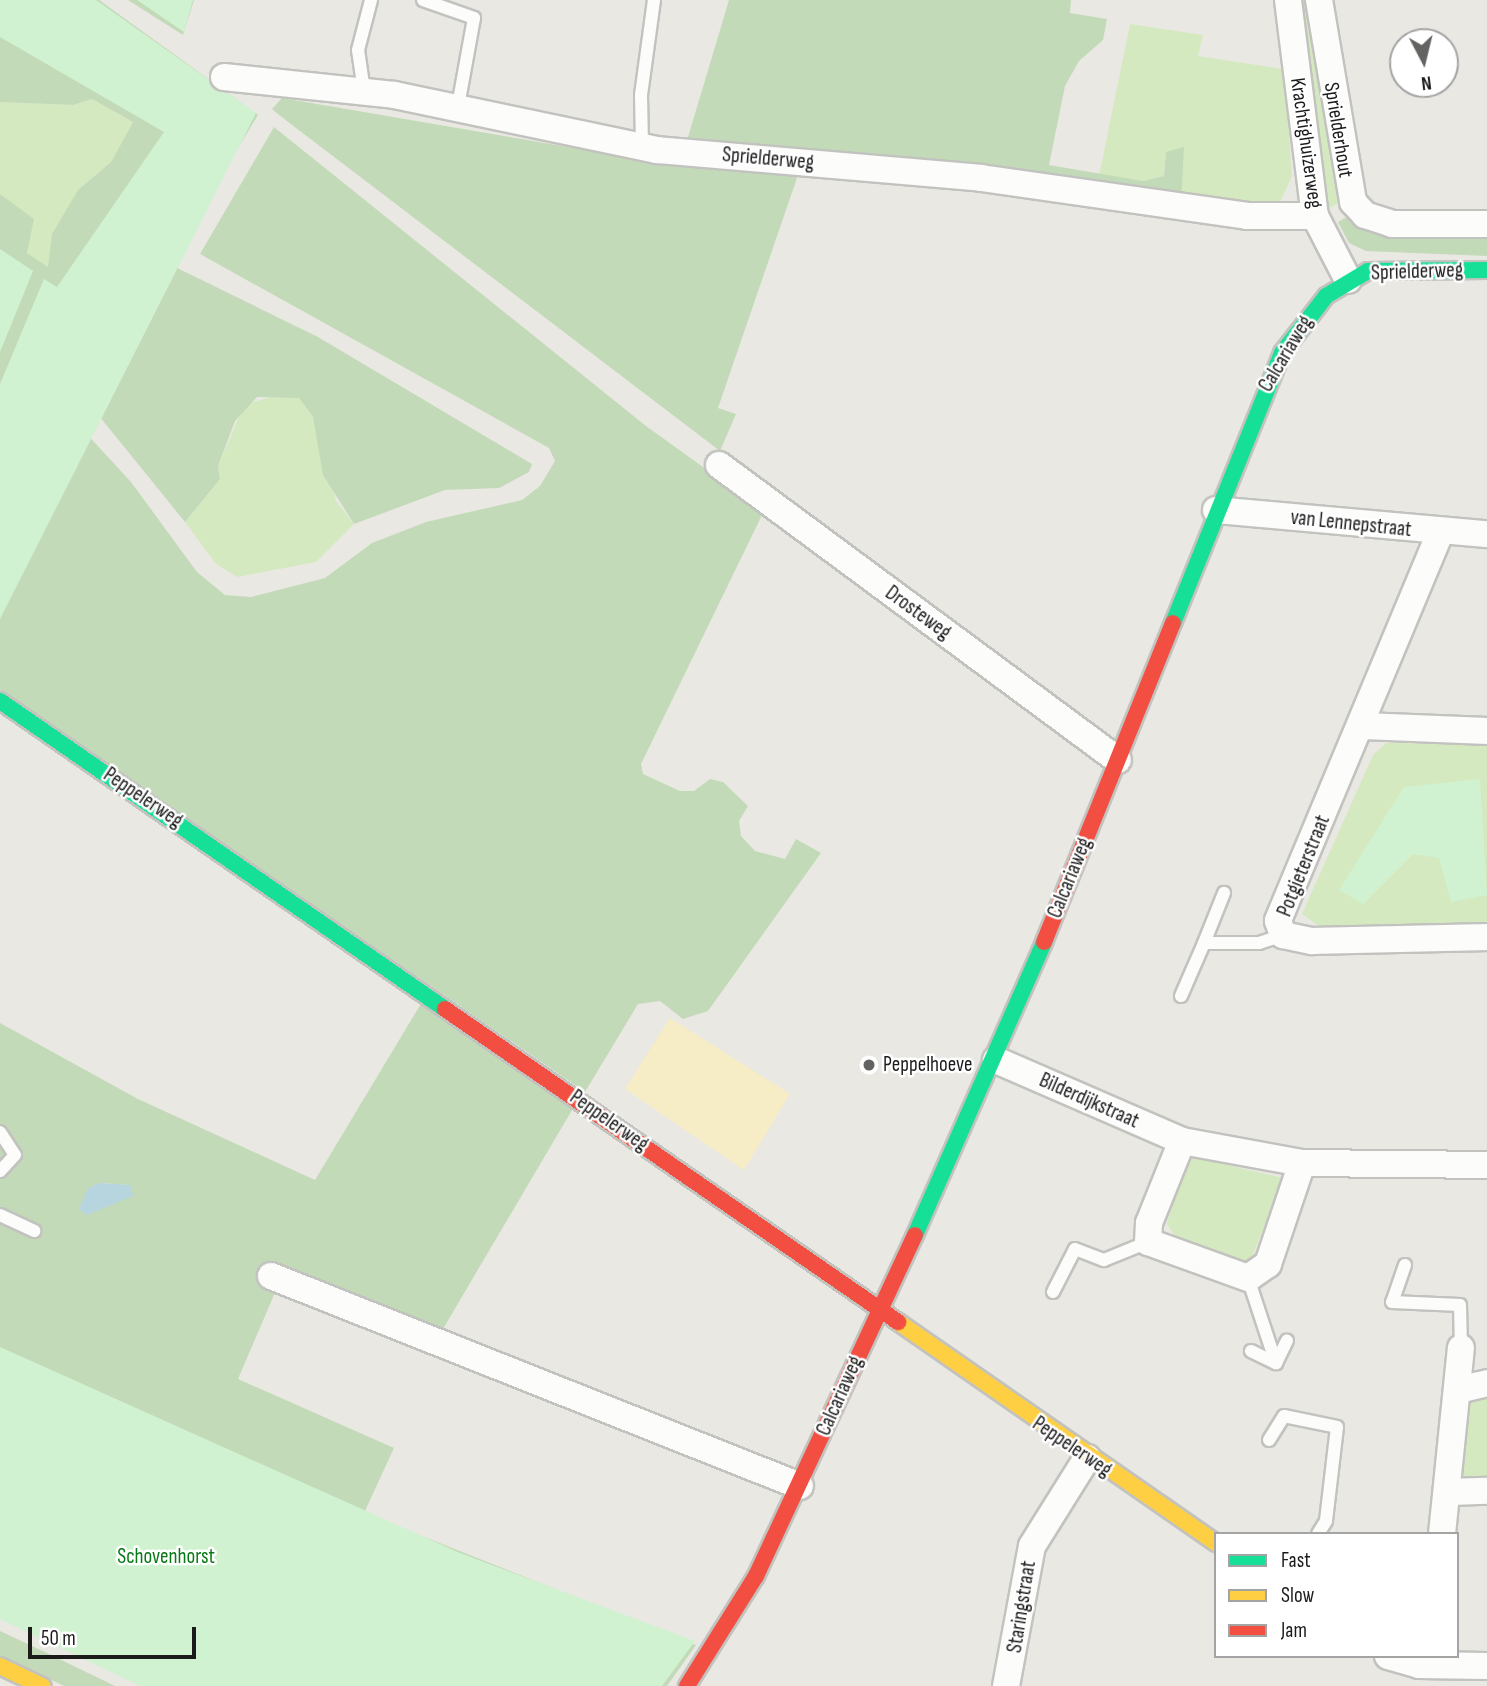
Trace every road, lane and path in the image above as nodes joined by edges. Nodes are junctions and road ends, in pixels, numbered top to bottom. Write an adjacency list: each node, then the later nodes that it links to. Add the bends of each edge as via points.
1 (371, 0): 7 (lane, via 358,50)
2 (423, 0): 8 (lane, via 474,18)
3 (654, 0): 9 (lane, via 641,95)
4 (1288, 0): 10 (street, Krachtighuizerweg)
5 (1319, 0): 11 (street, Sprielderhout, via 1353,202 1365,215 1392,225)
6 (224, 77): 7 (street, Sprielderweg)
7 (364, 91): 8 (street, Sprielderweg)
8 (458, 106): 9 (street, Sprielderweg)
9 (642, 147): 10 (street, Sprielderweg, via 981,178 1247,216)
10 (1315, 216): 13 (street, Krachtighuizerweg)
11 (1487, 224)
12 (1487, 270): 13 (street, Sprielderweg, via 1391,269)
13 (1348, 280): 15 (street, Calcariaweg, via 1306,317 1282,353)
14 (719, 466): 21 (street, Drosteweg)
15 (1216, 510): 16 (street, van Lennepstraat); 21 (street, Calcariaweg)
16 (1440, 533): 17 (street, van Lennepstraat); 19 (street, Potgieterstraat)
17 (1487, 534)
18 (0, 701): 40 (street, Peppelerweg, via 425,990)
19 (1364, 726): 20 (street); 23 (street, Potgieterstraat, via 1278,921)
20 (1487, 731)
21 (1118, 760): 27 (street, Calcariaweg)
22 (1224, 893): 25 (lane)
23 (1283, 935): 24 (street, Potgieterstraat, via 1312,941); 25 (lane, via 1259,943)
24 (1487, 937)
25 (1204, 943): 26 (lane)
26 (1181, 996)
27 (996, 1060): 29 (street, Bilderdijkstraat); 40 (street, Calcariaweg)
28 (0, 1132): 32 (lane, via 15,1155)
29 (1182, 1141): 30 (street, Bilderdijkstraat); 35 (street, via 1149,1223)
30 (1303, 1163): 31 (street, Bilderdijkstraat); 38 (street, via 1268,1264)
31 (1487, 1165)
32 (0, 1171)
33 (0, 1215): 34 (lane)
34 (34, 1231)
35 (1148, 1242): 38 (street); 39 (lane, via 1104,1260 1075,1248)
36 (1405, 1265): 42 (lane, via 1392,1302 1460,1305)
37 (271, 1276): 48 (street)
38 (1248, 1278): 44 (lane)
39 (1053, 1292)
40 (878, 1313): 47 (street, Peppelerweg); 48 (street, Calcariaweg)
41 (1287, 1340): 44 (lane)
42 (1461, 1348): 45 (street)
43 (1251, 1351): 44 (lane)
44 (1276, 1363)
45 (1474, 1386): 50 (street)
46 (1269, 1440): 51 (lane, via 1284,1416 1337,1427 1326,1521)
47 (1087, 1458): 53 (street, Peppelerweg); 60 (street, Staringstraat, via 1032,1546)
48 (800, 1486): 59 (street, Calcariaweg, via 743,1601)
49 (1487, 1491): 50 (street)
50 (1449, 1492): 52 (street)
51 (1319, 1532)
52 (1442, 1532)
53 (1214, 1542)
54 (1393, 1658): 57 (street)
55 (0, 1666): 58 (street)
56 (1487, 1666): 57 (street)
57 (1420, 1669)
58 (42, 1686)
59 (687, 1686)
60 (1006, 1686)

